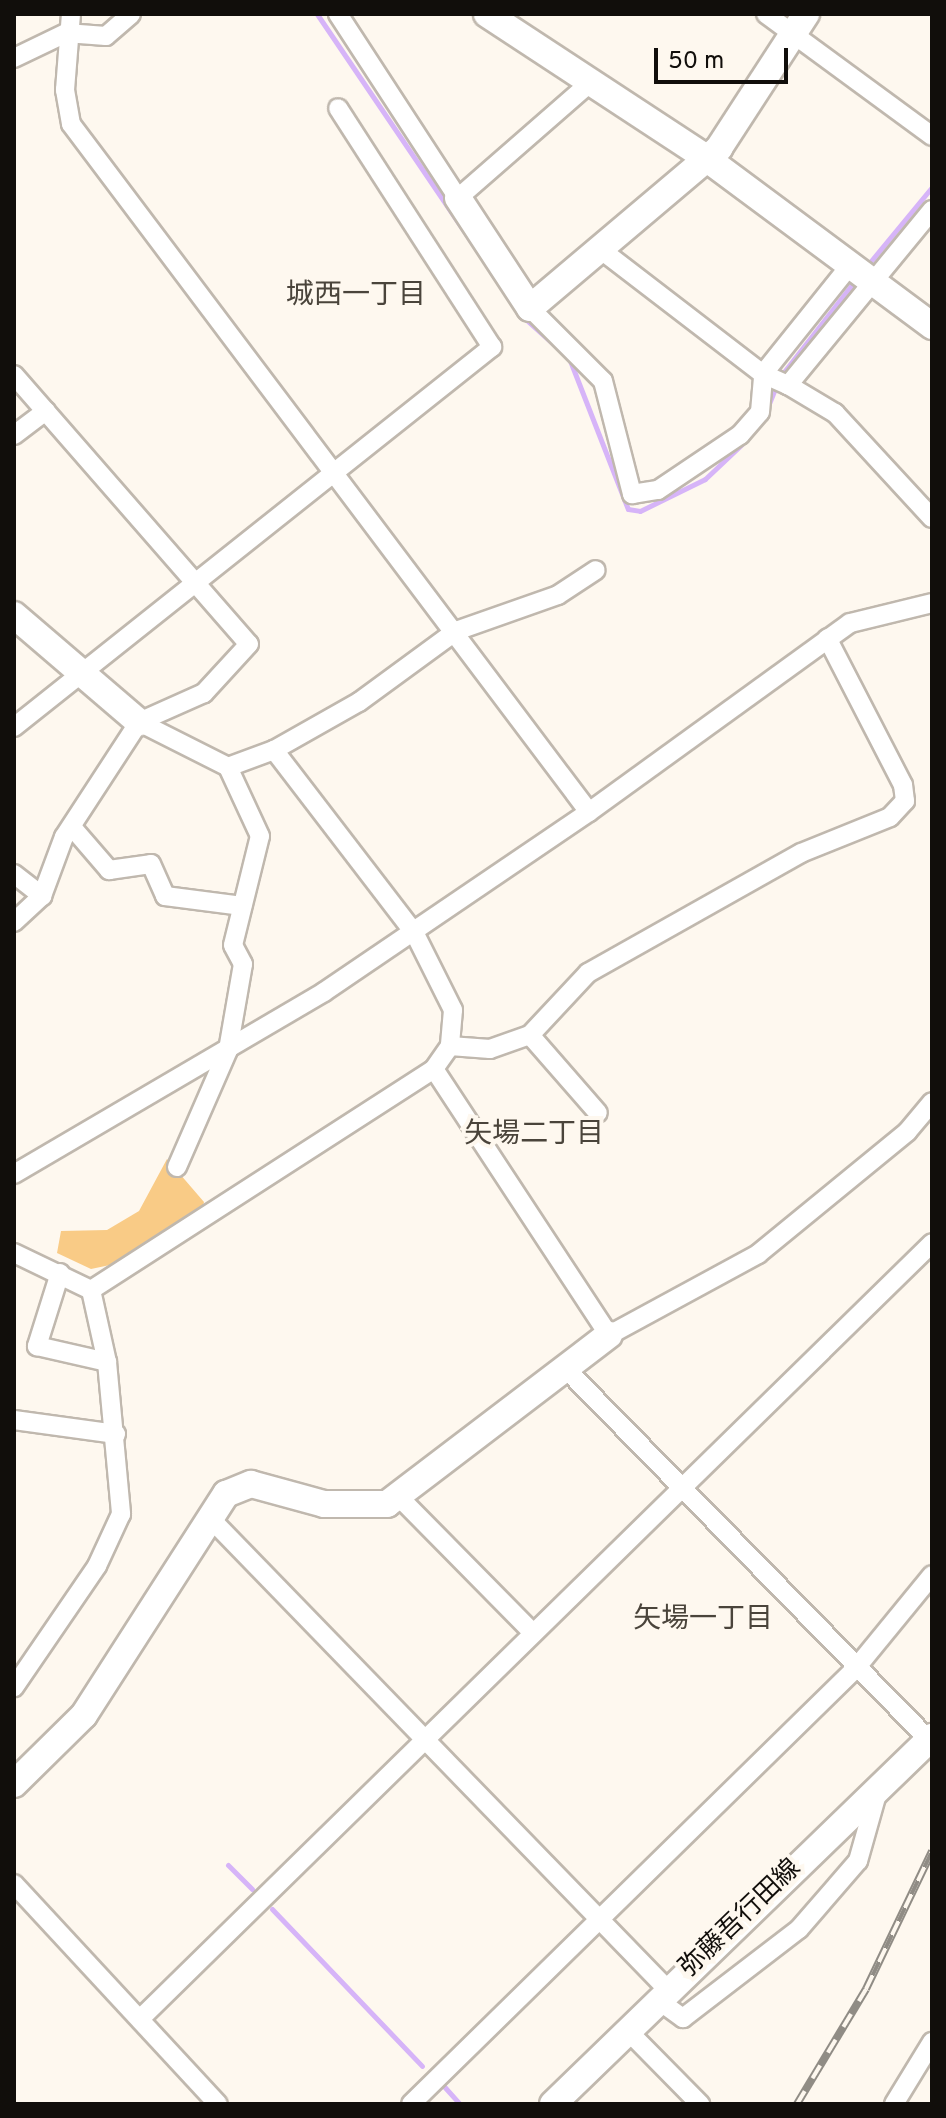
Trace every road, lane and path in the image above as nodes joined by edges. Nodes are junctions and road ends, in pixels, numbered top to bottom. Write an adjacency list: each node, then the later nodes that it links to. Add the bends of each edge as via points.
1 (71, 14): 7 (street)
2 (131, 14): 7 (street, via 106,36)
3 (338, 14): 13 (street)
4 (487, 14): 9 (street)
5 (766, 14): 6 (street)
6 (800, 23): 11 (street); 12 (street)
7 (66, 33): 8 (street); 25 (street, via 71,124)
8 (14, 58)
9 (591, 82): 12 (street); 13 (street)
10 (338, 108): 25 (street, via 492,347)
11 (932, 136)
12 (706, 158): 15 (street); 16 (street)
13 (458, 198): 18 (street)
14 (932, 210): 17 (street)
15 (600, 249): 18 (street); 20 (street)
16 (852, 263): 17 (street); 20 (street)
17 (874, 280): 19 (street); 22 (street)
18 (530, 308): 20 (street, via 603,381 632,494 658,490 740,435 760,412)
19 (932, 326)
20 (763, 374): 22 (street)
21 (14, 375): 23 (street)
22 (788, 385): 26 (street, via 835,413)
23 (46, 411): 24 (street); 28 (street)
24 (14, 435)
25 (331, 473): 28 (street); 31 (street)
26 (932, 518)
27 (596, 570): 31 (street, via 558,595)
28 (195, 583): 33 (street); 34 (street, via 249,644 204,693)
29 (932, 603): 32 (street, via 850,623)
30 (14, 615): 33 (street)
31 (456, 631): 36 (street, via 359,702); 38 (street)
32 (827, 638): 38 (street); 45 (street, via 905,801 890,817 801,853 588,973)
33 (82, 674): 34 (street); 35 (street)
34 (139, 722): 37 (street); 39 (street)
35 (14, 727)
36 (274, 750): 37 (street); 44 (street)
37 (228, 767): 42 (street, via 260,836)
38 (589, 812): 44 (street)
39 (72, 827): 41 (street); 42 (street, via 109,870 151,864 165,896)
40 (14, 874): 41 (street)
41 (42, 896): 43 (street)
42 (242, 906): 47 (street, via 233,945 243,964)
43 (14, 922)
44 (415, 934): 46 (street, via 453,1010); 47 (street)
45 (530, 1035): 46 (street, via 490,1049); 50 (street)
46 (450, 1046): 48 (street)
47 (228, 1050): 51 (street); 52 (street)
48 (434, 1069): 56 (street); 57 (street)
49 (932, 1102): 57 (street, via 907,1132 768,1247)
50 (598, 1113)
51 (177, 1167)
52 (14, 1174)
53 (932, 1243): 62 (street)
54 (14, 1253): 55 (street)
55 (60, 1273): 56 (street); 58 (street, via 37,1346)
56 (91, 1290): 58 (street)
57 (609, 1335): 59 (street)
58 (107, 1362): 61 (street)
59 (564, 1367): 62 (street); 63 (street)
60 (14, 1420): 61 (street)
61 (116, 1434): 68 (street, via 121,1514 113,1536)
62 (683, 1486): 66 (street); 67 (street)
63 (398, 1496): 64 (street, via 364,1509 251,1484 226,1494); 66 (street)
64 (211, 1519): 69 (street); 71 (street, via 84,1715)
65 (932, 1575): 67 (street)
66 (533, 1633): 69 (street)
67 (856, 1668): 70 (street); 74 (street)
68 (14, 1687)
69 (426, 1738): 74 (street); 76 (street)
70 (930, 1738): 72 (street, 弥藤吾行田線)
71 (14, 1784)
72 (879, 1787): 75 (street, 弥藤吾行田線); 75 (street, via 858,1861 799,1929 683,2018)
73 (14, 1884): 76 (street)
74 (600, 1919): 75 (street); 80 (street)
75 (663, 1995): 77 (street, 弥藤吾行田線)
76 (141, 2018): 79 (street)
77 (628, 2031): 81 (street, 弥藤吾行田線); 82 (street)
78 (932, 2042): 83 (street)
79 (218, 2104)
80 (411, 2104)
81 (553, 2104)
82 (700, 2104)
83 (894, 2104)

